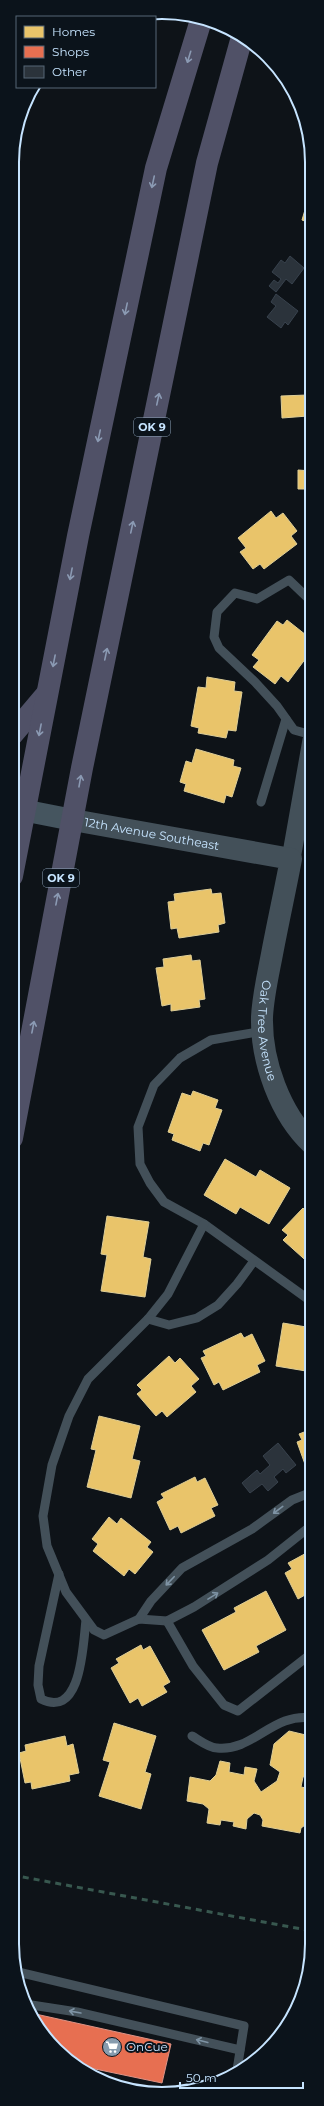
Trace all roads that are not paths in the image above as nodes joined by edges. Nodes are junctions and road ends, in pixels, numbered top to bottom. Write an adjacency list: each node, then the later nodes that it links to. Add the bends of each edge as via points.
1 (200, 24): 4 (highway, one-way to 4, via 156,168 78,536)
2 (240, 43): 12 (highway, OK 9, one-way to 2, via 207,163)
3 (305, 595): 5 (lane, via 289,580 257,599 235,593 217,612 214,637 219,648 255,682)
4 (48, 692): 6 (highway); 10 (highway, one-way to 10)
5 (286, 719): 7 (lane, via 294,730); 9 (lane)
6 (19, 727)
7 (305, 733)
8 (305, 791): 13 (street)
9 (261, 802)
10 (19, 805)
11 (19, 809): 12 (main road, 12th Avenue Southeast)
12 (73, 820): 13 (street, 12th Avenue Southeast); 15 (highway, OK 9, one-way to 12)
13 (291, 859): 14 (street, Oak Tree Avenue, via 264,994)
14 (263, 1031): 16 (street, Oak Tree Avenue, via 275,1086 285,1107); 17 (lane, via 211,1040 180,1058 154,1086 138,1127 140,1164 150,1183 164,1202)
15 (19, 1102)
16 (305, 1134)
17 (204, 1224): 18 (lane); 20 (lane, via 168,1294)
18 (254, 1261): 19 (lane); 20 (lane, via 218,1305 197,1318 169,1325)
19 (305, 1297)
20 (148, 1319): 23 (lane, via 88,1379 69,1416 52,1465 43,1516 47,1546)
21 (305, 1495): 24 (lane, one-way to 24, via 292,1500 252,1530 182,1568 151,1601)
22 (305, 1530): 26 (lane, one-way to 22, via 263,1563)
23 (59, 1574): 25 (lane, via 66,1592); 25 (lane, via 39,1666 38,1685 41,1699 50,1703 63,1701 73,1692)
24 (139, 1619): 25 (lane, via 104,1635 94,1630); 26 (lane)
25 (86, 1620)
26 (167, 1621): 27 (lane, via 193,1666 224,1705 238,1711)
27 (305, 1658)
28 (305, 1717): 29 (lane, via 279,1722 235,1748 216,1748)
29 (192, 1736)
30 (22, 1973): 32 (lane, via 244,2026)
31 (33, 2005): 32 (lane, one-way to 31, via 84,2014)
32 (240, 2050): 33 (lane)
33 (238, 2065)

